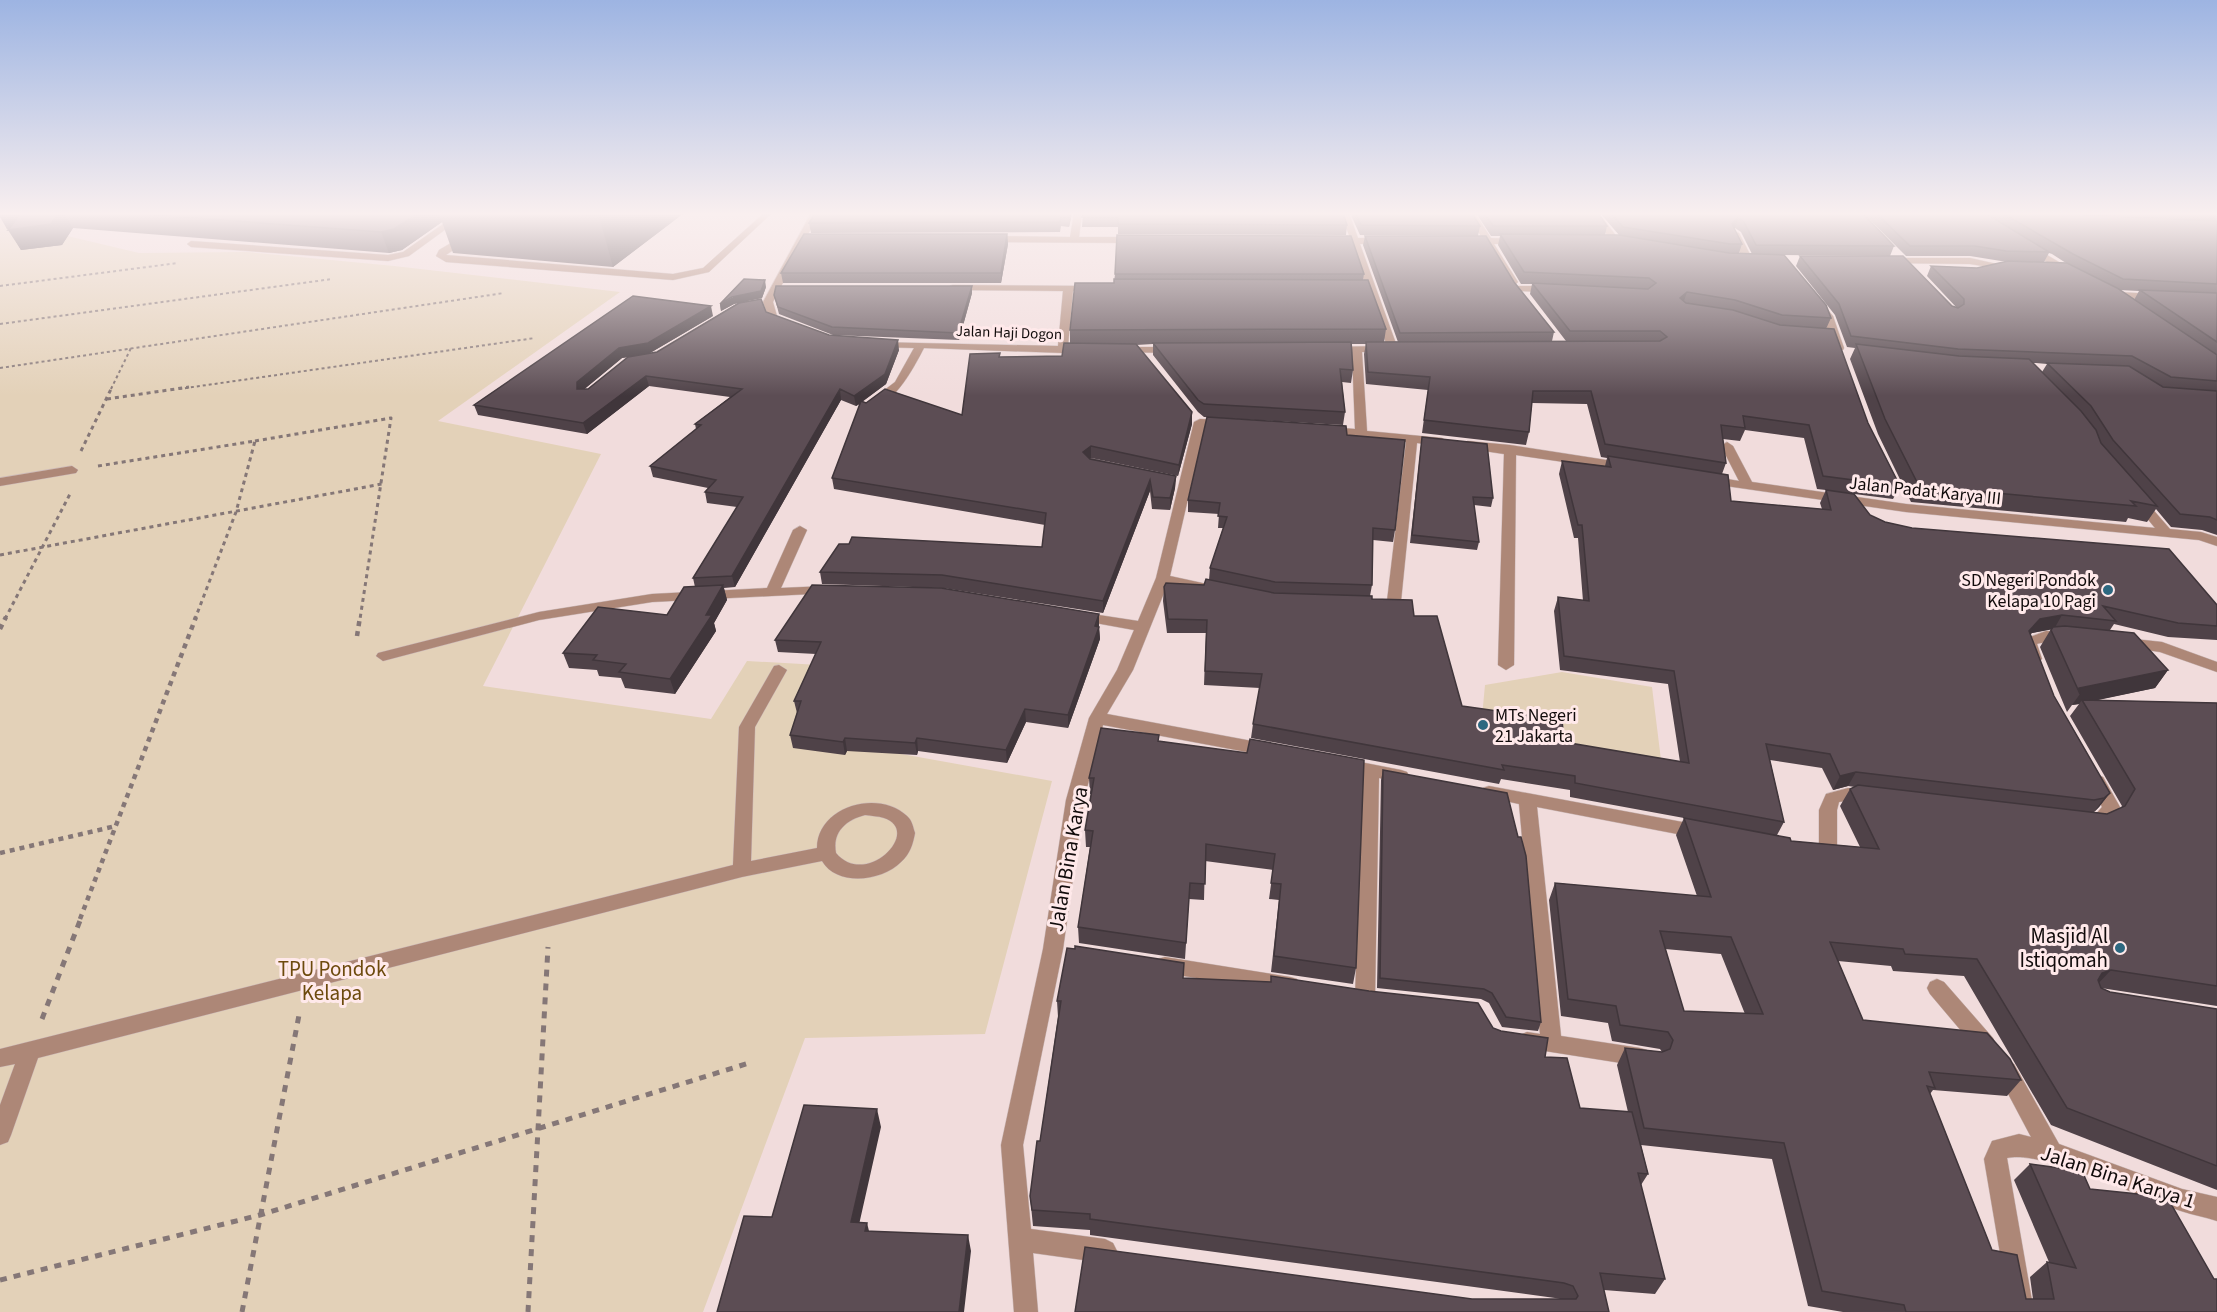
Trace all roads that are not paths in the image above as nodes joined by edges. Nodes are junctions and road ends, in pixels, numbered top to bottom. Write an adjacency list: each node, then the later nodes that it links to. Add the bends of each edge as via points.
1 (638, 274): 2 (street)
2 (686, 274)
3 (786, 274): 16 (street)
4 (1367, 274): 10 (street)
5 (1510, 274): 11 (street, via 1521,293)
6 (936, 288): 7 (street)
7 (1068, 288): 8 (street); 24 (street)
8 (1103, 288)
9 (1361, 289): 10 (street)
10 (1372, 289): 23 (street, via 1399,349)
11 (1558, 289)
12 (2105, 290): 14 (street)
13 (1810, 293): 27 (street, via 1827,316 1830,336)
14 (2115, 295): 15 (street); 18 (street)
15 (2170, 297)
16 (768, 302): 17 (street); 19 (street, via 773,318)
17 (755, 304)
18 (2134, 308)
19 (803, 331)
20 (861, 343): 21 (street, Jalan Haji Dogon)
21 (920, 346): 24 (street, Jalan Haji Dogon); 29 (street, via 894,390)
22 (1323, 349): 23 (street)
23 (1357, 349): 32 (street)
24 (1063, 350): 25 (street, Jalan Haji Dogon)
25 (1140, 350): 26 (street, Jalan Haji Dogon); 28 (street)
26 (1186, 350)
27 (1845, 356)
28 (1153, 366)
29 (866, 409)
30 (1234, 424): 45 (street, Jalan Bina Karya, via 1196,419)
31 (1315, 429): 32 (street)
32 (1361, 432): 33 (street)
33 (1412, 438): 35 (street); 49 (street, via 1394,601 1388,606)
34 (1727, 446): 40 (street)
35 (1510, 449): 36 (street); 55 (street)
36 (1635, 468)
37 (78, 469): 39 (street)
38 (1692, 477): 40 (street, Jalan Padat Karya III)
39 (0, 482)
40 (1748, 486): 43 (street, Jalan Padat Karya III, via 1856,507 1904,503)
41 (2127, 487): 43 (street)
42 (800, 530): 47 (street)
43 (2167, 534): 44 (street, Jalan Padat Karya III, via 2201,536)
44 (2217, 542)
45 (1163, 578): 48 (street); 51 (street, Jalan Bina Karya)
46 (840, 590): 47 (street)
47 (772, 592): 54 (street, via 652,598 550,615)
48 (1228, 592)
49 (1366, 605)
50 (1065, 614): 51 (street)
51 (1144, 627): 59 (street, Jalan Bina Karya)
52 (2086, 639): 58 (street, via 2046,636 2032,641 2029,646)
53 (2109, 641): 56 (street, via 2162,647)
54 (383, 656)
55 (1506, 665)
56 (2217, 667)
57 (780, 670): 72 (street, via 747,728)
58 (2042, 677)
59 (1097, 718): 60 (street); 73 (street, Jalan Bina Karya, via 1076,800)
60 (1280, 753)
61 (1326, 761): 63 (street)
62 (2089, 767): 68 (street, via 2111,807 2097,823)
63 (1371, 770): 64 (street); 79 (street)
64 (1416, 778)
65 (1472, 789): 67 (street)
66 (1884, 798): 70 (street, via 1848,794 1832,798 1828,810 1828,848 1815,852)
67 (1528, 800): 69 (street); 82 (street)
68 (2072, 821)
69 (1712, 833)
70 (1792, 848)
71 (825, 853): 71 (street, via 828,830 850,812 873,809 893,813 908,831 900,853 875,869 844,869); 72 (street)
72 (742, 870): 83 (street)
73 (1053, 949): 74 (street); 89 (street, Jalan Bina Karya, via 1012,1145)
74 (1076, 952)
75 (1145, 962): 76 (street)
76 (1307, 987)
77 (1937, 988): 87 (street, via 2004,1067)
78 (1342, 993): 79 (street)
79 (1365, 997): 80 (street)
80 (1388, 999)
81 (1506, 1038): 82 (street)
82 (1551, 1044): 85 (street)
83 (30, 1051): 84 (street); 86 (street)
84 (0, 1058)
85 (1652, 1058)
86 (0, 1135)
87 (2051, 1152): 88 (street, Jalan Bina Karya 1); 92 (street, Jalan Bina Karya 1, via 2019,1146 2000,1149 1995,1159)
88 (2217, 1209)
89 (1019, 1239): 90 (street); 91 (street, Jalan Bina Karya)
90 (1124, 1253)
91 (1026, 1312)
92 (2022, 1312)

